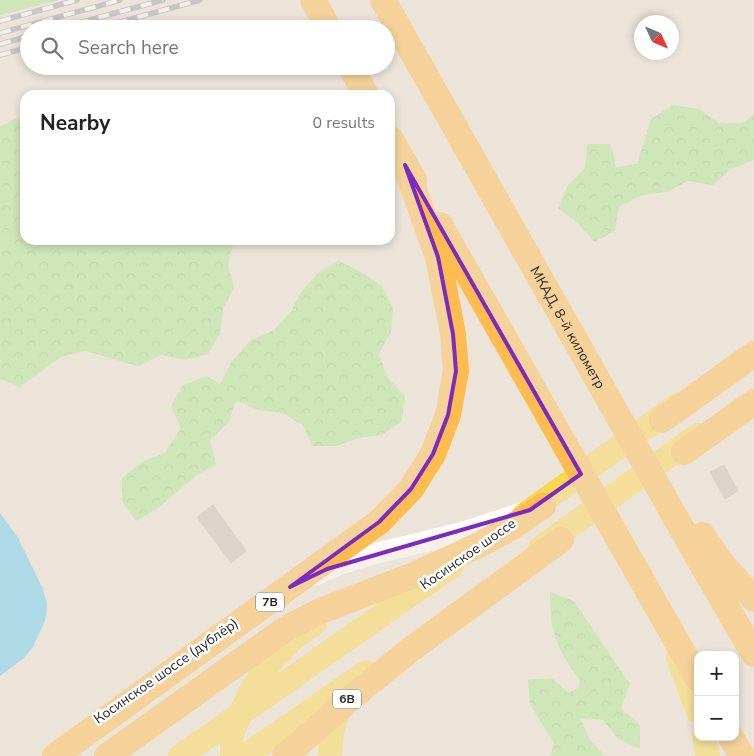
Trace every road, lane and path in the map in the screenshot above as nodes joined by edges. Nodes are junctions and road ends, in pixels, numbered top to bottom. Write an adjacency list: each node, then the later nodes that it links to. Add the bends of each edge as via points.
1 (313, 0): 3 (highway)
2 (383, 0): 4 (highway, МКАД, 8-й километр)
3 (324, 20)
4 (394, 20)
5 (395, 21): 15 (highway, МКАД, 8-й километр)
6 (355, 75): 7 (highway)
7 (363, 90)
8 (395, 147): 9 (highway)
9 (405, 165): 21 (highway); 29 (highway, 7B, via 438,257 453,334 456,371 448,415 433,454 411,489 379,522)
10 (754, 349): 31 (main road, Косинское шоссе, via 530,511)
11 (754, 354): 14 (highway)
12 (754, 394): 23 (main road)
13 (754, 402): 16 (highway)
14 (662, 420)
15 (628, 433): 20 (highway, via 723,565); 22 (highway, МКАД, 8-й километр)
16 (684, 452)
17 (543, 506): 19 (highway, via 479,545); 28 (main road, Косинское шоссе (дублёр), via 454,535 327,569 287,589 246,614)
18 (561, 540): 34 (highway, via 410,650)
19 (356, 598): 30 (highway, via 287,628); 32 (main road, via 292,640 269,664 250,692 232,734)
20 (754, 599)
21 (664, 621): 24 (highway); 25 (main road)
22 (754, 654)
23 (390, 655): 33 (main road); 35 (main road, 6B, via 361,682 338,710)
24 (694, 672)
25 (694, 701)
26 (705, 741): 36 (main road)
27 (733, 741): 37 (highway)
28 (47, 756)
29 (55, 756)
30 (107, 756)
31 (180, 756)
32 (232, 756)
33 (246, 756)
34 (285, 756)
35 (330, 756)
36 (708, 756)
37 (742, 756)

